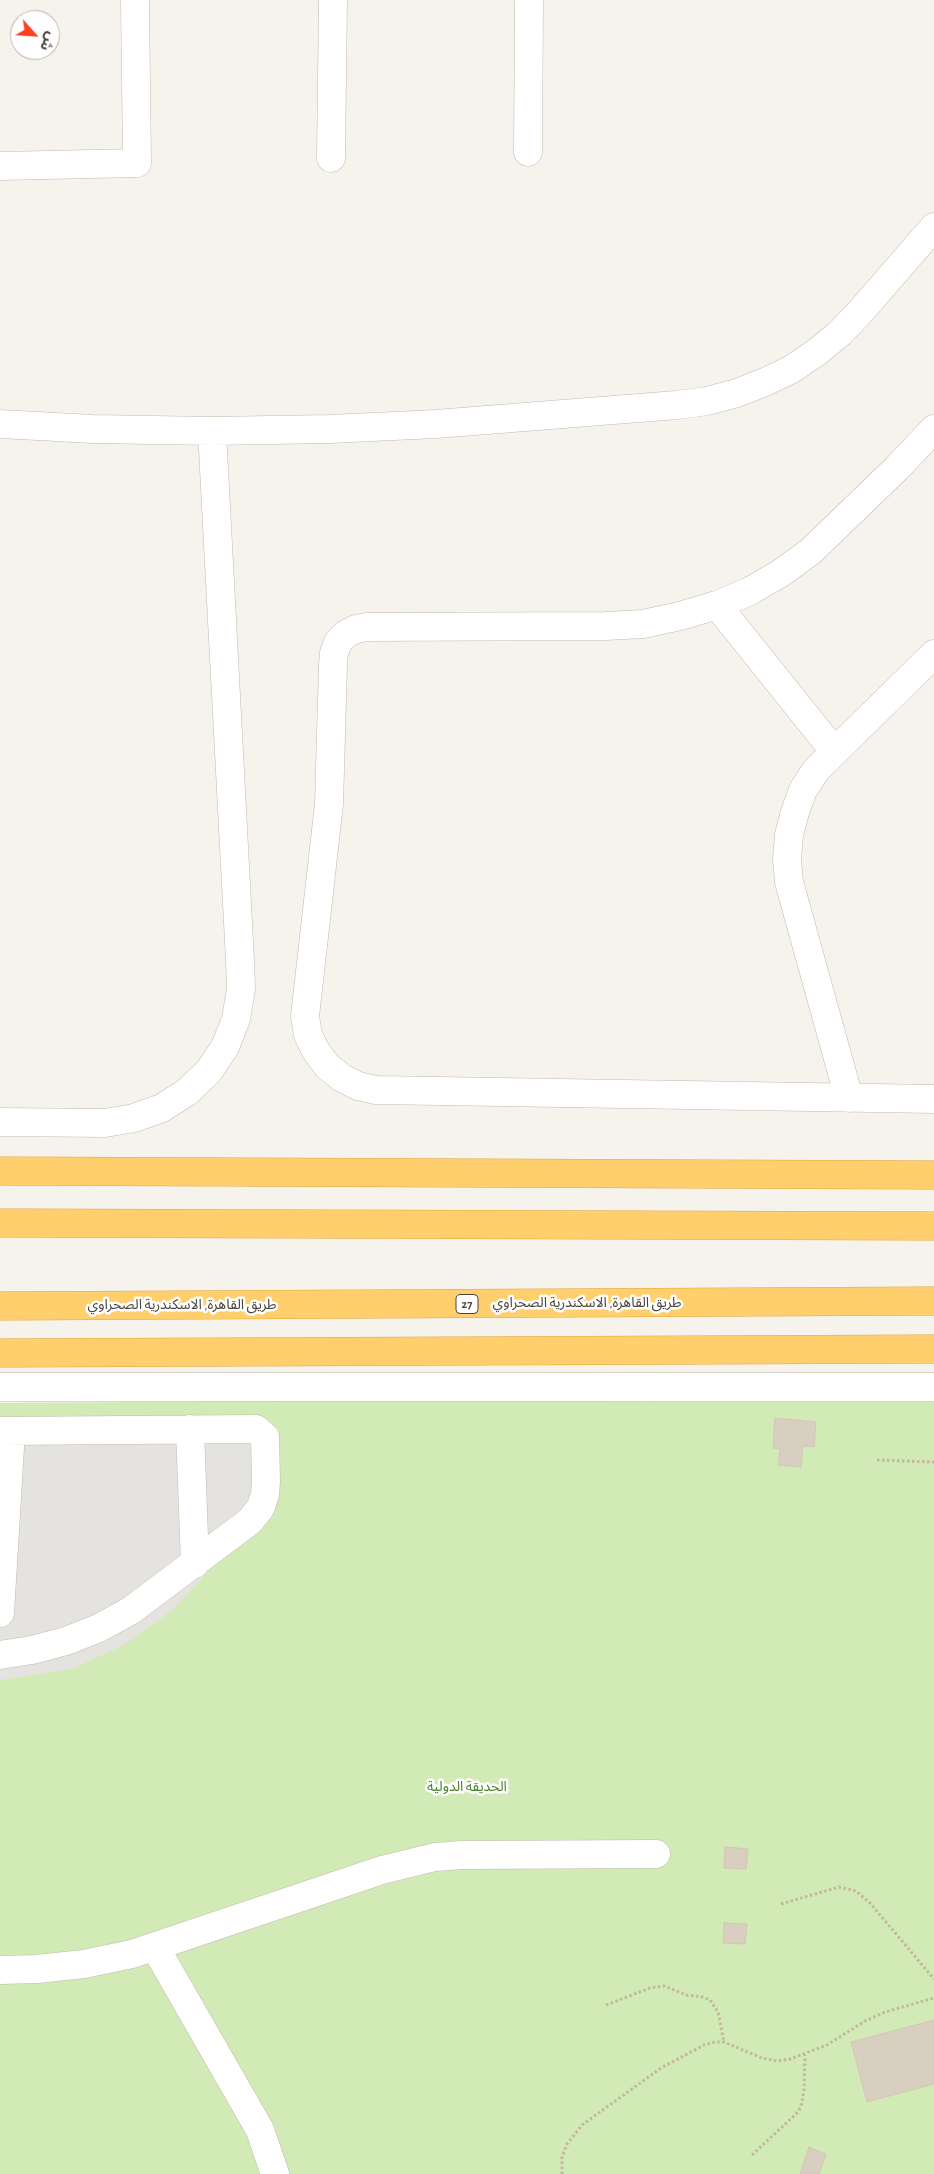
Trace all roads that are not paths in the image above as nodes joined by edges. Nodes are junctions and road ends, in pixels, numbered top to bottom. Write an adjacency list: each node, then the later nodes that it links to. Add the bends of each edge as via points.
1 (135, 0): 6 (street, via 137,163)
2 (332, 0): 5 (street)
3 (529, 0): 4 (street)
4 (528, 152)
5 (331, 158)
6 (0, 166)
7 (934, 227): 10 (street, via 834,338 792,369 737,393 677,405 436,424 330,430)
8 (0, 424): 10 (street)
9 (934, 429): 11 (street, via 810,551 781,573)
10 (212, 431): 16 (street, via 240,960 241,989 236,1019 225,1047 209,1072 162,1108 134,1118 105,1123)
11 (717, 605): 13 (street); 14 (street, via 634,624 367,627 346,634 338,642 333,664 329,804 306,997 308,1034 327,1066 358,1086 376,1090)
12 (934, 654): 13 (street)
13 (834, 751): 14 (street, via 803,790 794,812 787,859 788,882)
14 (849, 1098): 15 (street)
15 (934, 1100)
16 (0, 1122)
17 (0, 1171): 18 (highway)
18 (934, 1175)
19 (0, 1223): 20 (highway)
20 (934, 1226)
21 (934, 1301): 22 (highway, طريق القاهرة, الاسكندرية الصحراوي / 27)
22 (0, 1306)
23 (934, 1349): 24 (highway)
24 (0, 1353)
25 (0, 1387): 26 (street)
26 (934, 1387)
27 (190, 1429): 28 (street); 29 (street); 29 (street, via 256,1429 265,1437 266,1444 266,1482 261,1508 250,1521)
28 (6, 1431): 30 (street)
29 (195, 1564): 31 (street, via 130,1611 99,1628 66,1641)
30 (0, 1612)
31 (0, 1655)
32 (656, 1854): 33 (street, via 462,1854 435,1857 382,1870)
33 (155, 1947): 34 (street, via 84,1964); 35 (street, via 260,2130)
34 (0, 1970)
35 (275, 2174)

